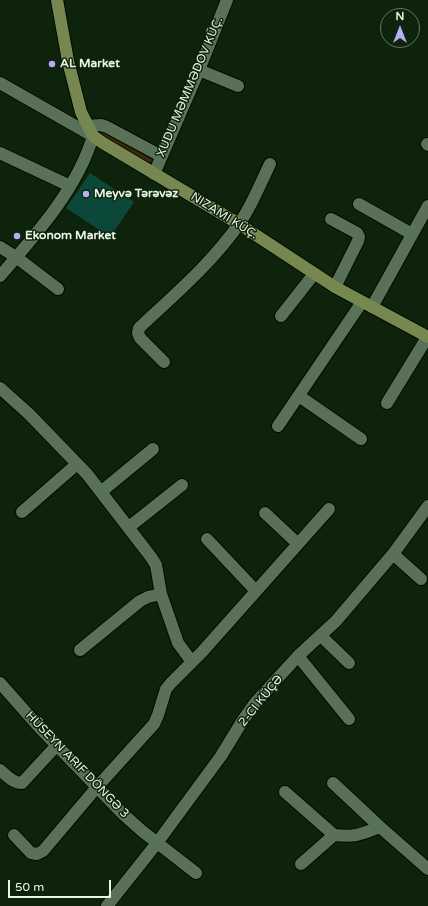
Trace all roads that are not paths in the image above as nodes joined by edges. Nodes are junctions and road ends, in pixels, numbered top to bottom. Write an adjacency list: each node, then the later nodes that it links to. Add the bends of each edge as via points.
1 (57, 0): 6 (street, via 72,83)
2 (227, 0): 3 (street, XUDU MƏMMƏDOV KÜÇ.)
3 (199, 70): 5 (street); 9 (street, XUDU MƏMMƏDOV KÜÇ.)
4 (0, 83): 7 (street, NIZAMI KÜÇ.)
5 (238, 86)
6 (87, 126): 7 (street); 9 (street, via 107,127)
7 (93, 136): 11 (street, NIZAMI KÜÇ.); 12 (street, via 90,149)
8 (0, 153): 12 (street)
9 (161, 156): 11 (street, XUDU MƏMMƏDOV KÜÇ.)
10 (270, 164): 16 (street)
11 (154, 174): 16 (street, NIZAMI KÜÇ.)
12 (70, 186): 19 (street)
13 (359, 204): 17 (street)
14 (427, 211): 17 (street)
15 (331, 219): 22 (street, via 357,233 359,237)
16 (239, 224): 20 (street, NIZAMI KÜÇ.); 27 (street, via 198,273 139,328 140,338)
17 (412, 234): 24 (street)
18 (0, 247): 19 (street)
19 (16, 257): 21 (street); 23 (street)
20 (314, 274): 22 (street, NIZAMI KÜÇ.); 25 (street)
21 (0, 276)
22 (335, 287): 24 (street, NIZAMI KÜÇ.)
23 (58, 289)
24 (367, 304): 26 (street, NIZAMI KÜÇ.); 29 (street)
25 (281, 316)
26 (428, 337): 30 (street)
27 (164, 362)
28 (0, 388): 34 (street)
29 (299, 396): 31 (street); 32 (street)
30 (387, 403)
31 (278, 426)
32 (362, 439)
33 (153, 449): 36 (street)
34 (77, 464): 36 (street); 39 (street)
35 (182, 485): 41 (street)
36 (102, 491): 41 (street)
37 (428, 506): 44 (street, 2-CI KÜÇƏ)
38 (330, 508): 43 (street)
39 (22, 512)
40 (265, 513): 43 (street)
41 (129, 527): 47 (street, via 156,565)
42 (207, 539): 46 (street)
43 (298, 544): 46 (street)
44 (393, 554): 45 (street); 48 (street, 2-CI KÜÇƏ)
45 (421, 579)
46 (256, 591): 51 (street)
47 (161, 594): 49 (street, via 140,601); 51 (street, via 178,643)
48 (321, 636): 50 (street, 2-CI KÜÇƏ); 52 (street)
49 (80, 650)
50 (298, 656): 54 (street); 63 (street, 2-CI KÜÇƏ, via 255,703 221,756)
51 (192, 662): 58 (street, via 166,690 154,724)
52 (349, 663)
53 (0, 683): 55 (street, HÜSEYN ARIF DÖNGƏ 3)
54 (349, 718)
55 (56, 745): 56 (street, via 22,783 14,782); 58 (street, HÜSEYN ARIF DÖNGƏ 3)
56 (0, 770)
57 (333, 783): 60 (street)
58 (97, 787): 61 (street, via 43,851 31,853); 63 (street, HÜSEYN ARIF DÖNGƏ 3)
59 (285, 792): 62 (street)
60 (380, 826): 62 (street, via 359,836); 65 (street)
61 (14, 835)
62 (334, 835): 64 (street)
63 (157, 843): 66 (street, HÜSEYN ARIF DÖNGƏ 3); 67 (street, 2-CI KÜÇƏ)
64 (301, 864)
65 (428, 869)
66 (196, 873)
67 (107, 906)

